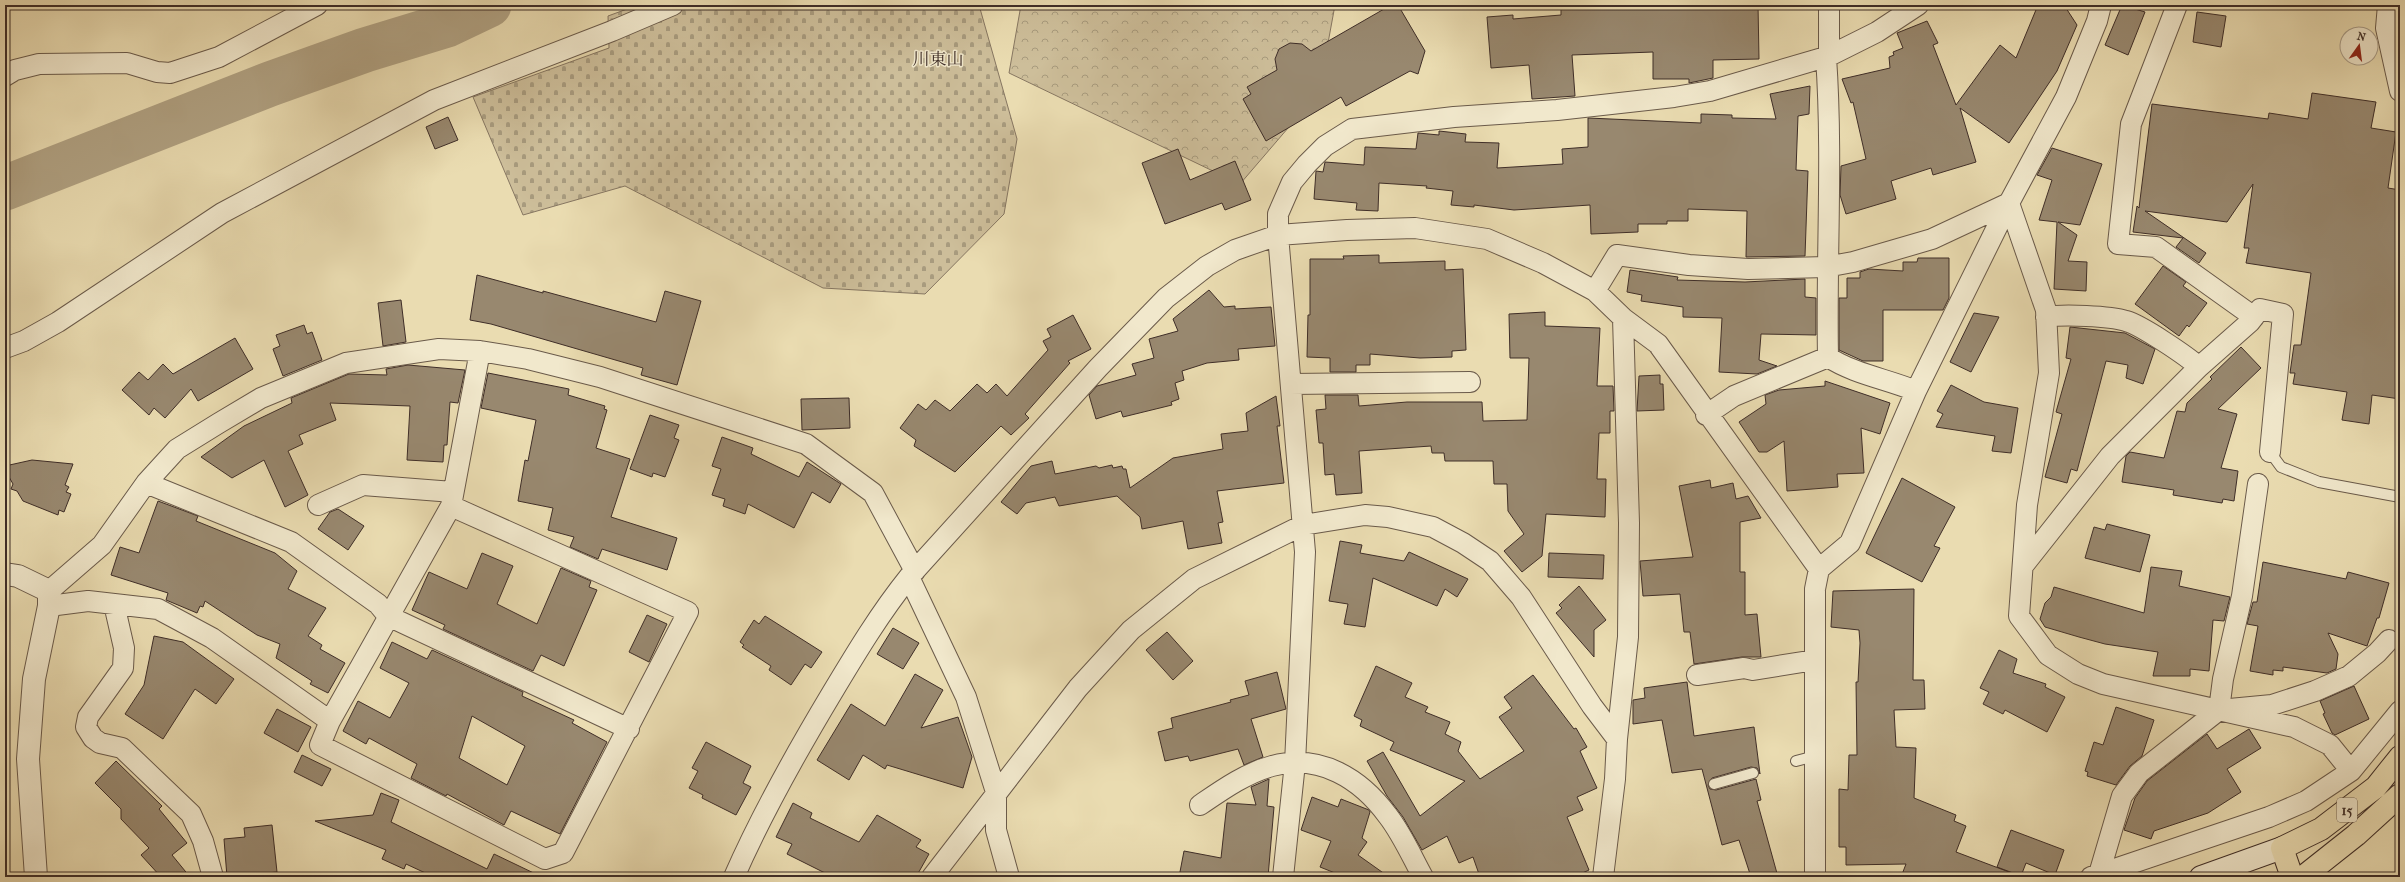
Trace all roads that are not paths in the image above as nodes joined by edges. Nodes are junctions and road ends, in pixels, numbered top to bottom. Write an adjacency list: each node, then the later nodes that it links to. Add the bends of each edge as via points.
1 (317, 5): 9 (street, via 219,56 170,73 127,63 39,64 15,70)
2 (672, 5): 18 (street, via 413,110 222,214 58,322 24,341)
3 (1829, 5): 8 (street)
4 (1918, 5): 8 (street, via 1877,32)
5 (2101, 5): 11 (street, via 2066,97)
6 (2177, 5): 16 (street, via 2131,124 2118,244 2156,248)
7 (2388, 5): 10 (street, via 2386,28)
8 (1828, 56): 12 (street, via 1710,91 1674,97 1352,129 1325,146 1292,182 1278,214); 13 (street)
9 (5, 76)
10 (2400, 91)
11 (2009, 203): 13 (street, via 1932,239 1853,262); 15 (street, via 2046,310); 24 (street)
12 (1278, 235): 14 (street, via 1415,228 1487,239 1543,263); 23 (street); 36 (street, via 1235,250 1206,266 1166,298 1093,373)
13 (1826, 267): 14 (street, via 1741,269 1617,255); 20 (street)
14 (1595, 291): 17 (street)
15 (2046, 317): 21 (street, via 2059,315 2127,321 2187,356); 33 (street, via 2049,374 2027,505)
16 (2254, 317): 21 (street); 26 (street, via 2260,309 2283,314)
17 (1623, 318): 25 (street, via 1658,344); 47 (street, via 1629,523 1628,637)
18 (5, 348)
19 (480, 350): 27 (street, via 439,349 339,366 261,398 219,423 177,449); 30 (street); 36 (street, via 600,377 806,444 873,493)
20 (1828, 356): 24 (street, via 1841,365 1892,380); 25 (street, via 1734,396)
21 (2199, 367): 33 (street, via 2110,456)
22 (1470, 382): 23 (street)
23 (1291, 384): 32 (street)
24 (1916, 391): 34 (street, via 1850,543)
25 (1706, 415): 34 (street)
26 (2270, 452): 29 (lane, via 2281,467 2319,482)
27 (146, 483): 37 (street, via 102,545); 39 (street, via 291,542 378,604)
28 (2258, 484): 43 (street, via 2242,596 2223,678)
29 (2400, 497)
30 (452, 499): 31 (street, via 363,485); 39 (street); 46 (street, via 688,612)
31 (318, 506)
32 (1304, 525): 47 (street, via 1365,515 1388,517 1433,527 1490,561 1521,597 1592,706); 51 (street); 55 (street, via 1194,579 1131,630 1078,688)
33 (2023, 566): 43 (street, via 2019,616 2048,655 2078,674 2102,684)
34 (1819, 569): 41 (street, via 1815,589)
35 (5, 574): 37 (street, via 18,576)
36 (912, 574): 55 (street, via 966,696); 62 (street, via 855,655 803,741 756,825)
37 (49, 598): 38 (street); 60 (street, via 34,679 28,759)
38 (114, 604): 45 (street, via 158,609 212,638); 61 (street, via 124,648 123,668 88,717 86,727 100,743 122,748 192,814)
39 (388, 616): 45 (street); 46 (street)
40 (2389, 640): 43 (street, via 2349,676 2315,691 2272,705)
41 (1815, 660): 42 (street, via 1753,670 1744,668); 48 (street)
42 (1697, 675)
43 (2219, 710): 52 (street, via 2294,727 2315,736 2330,745); 59 (street, via 2139,773 2122,796)
44 (2400, 711): 52 (street)
45 (330, 721): 46 (street, via 320,745 545,859 562,853)
46 (629, 729)
47 (1617, 739): 67 (street, via 1615,779)
48 (1815, 756): 50 (lane); 68 (street)
49 (2400, 757): 58 (main road, 15, via 2376,787 2321,829)
50 (1796, 761)
51 (1295, 763): 57 (street, via 1273,766 1245,776); 65 (street); 66 (street, via 1316,764 1339,772 1360,784 1389,816)
52 (2351, 771): 59 (street, via 2306,801 2269,817)
53 (1753, 773): 54 (lane)
54 (1714, 784)
55 (996, 792): 63 (street); 64 (street, via 996,830)
56 (2400, 795): 71 (main road, 15, via 2356,835)
57 (1200, 805)
58 (2282, 848): 69 (street); 70 (main road)
59 (2095, 876)
60 (36, 877)
61 (213, 877)
62 (734, 877)
63 (932, 877)
64 (1009, 877)
65 (1283, 877)
66 (1423, 877)
67 (1603, 877)
68 (1815, 877)
69 (2201, 877)
70 (2292, 877)
71 (2303, 877)

